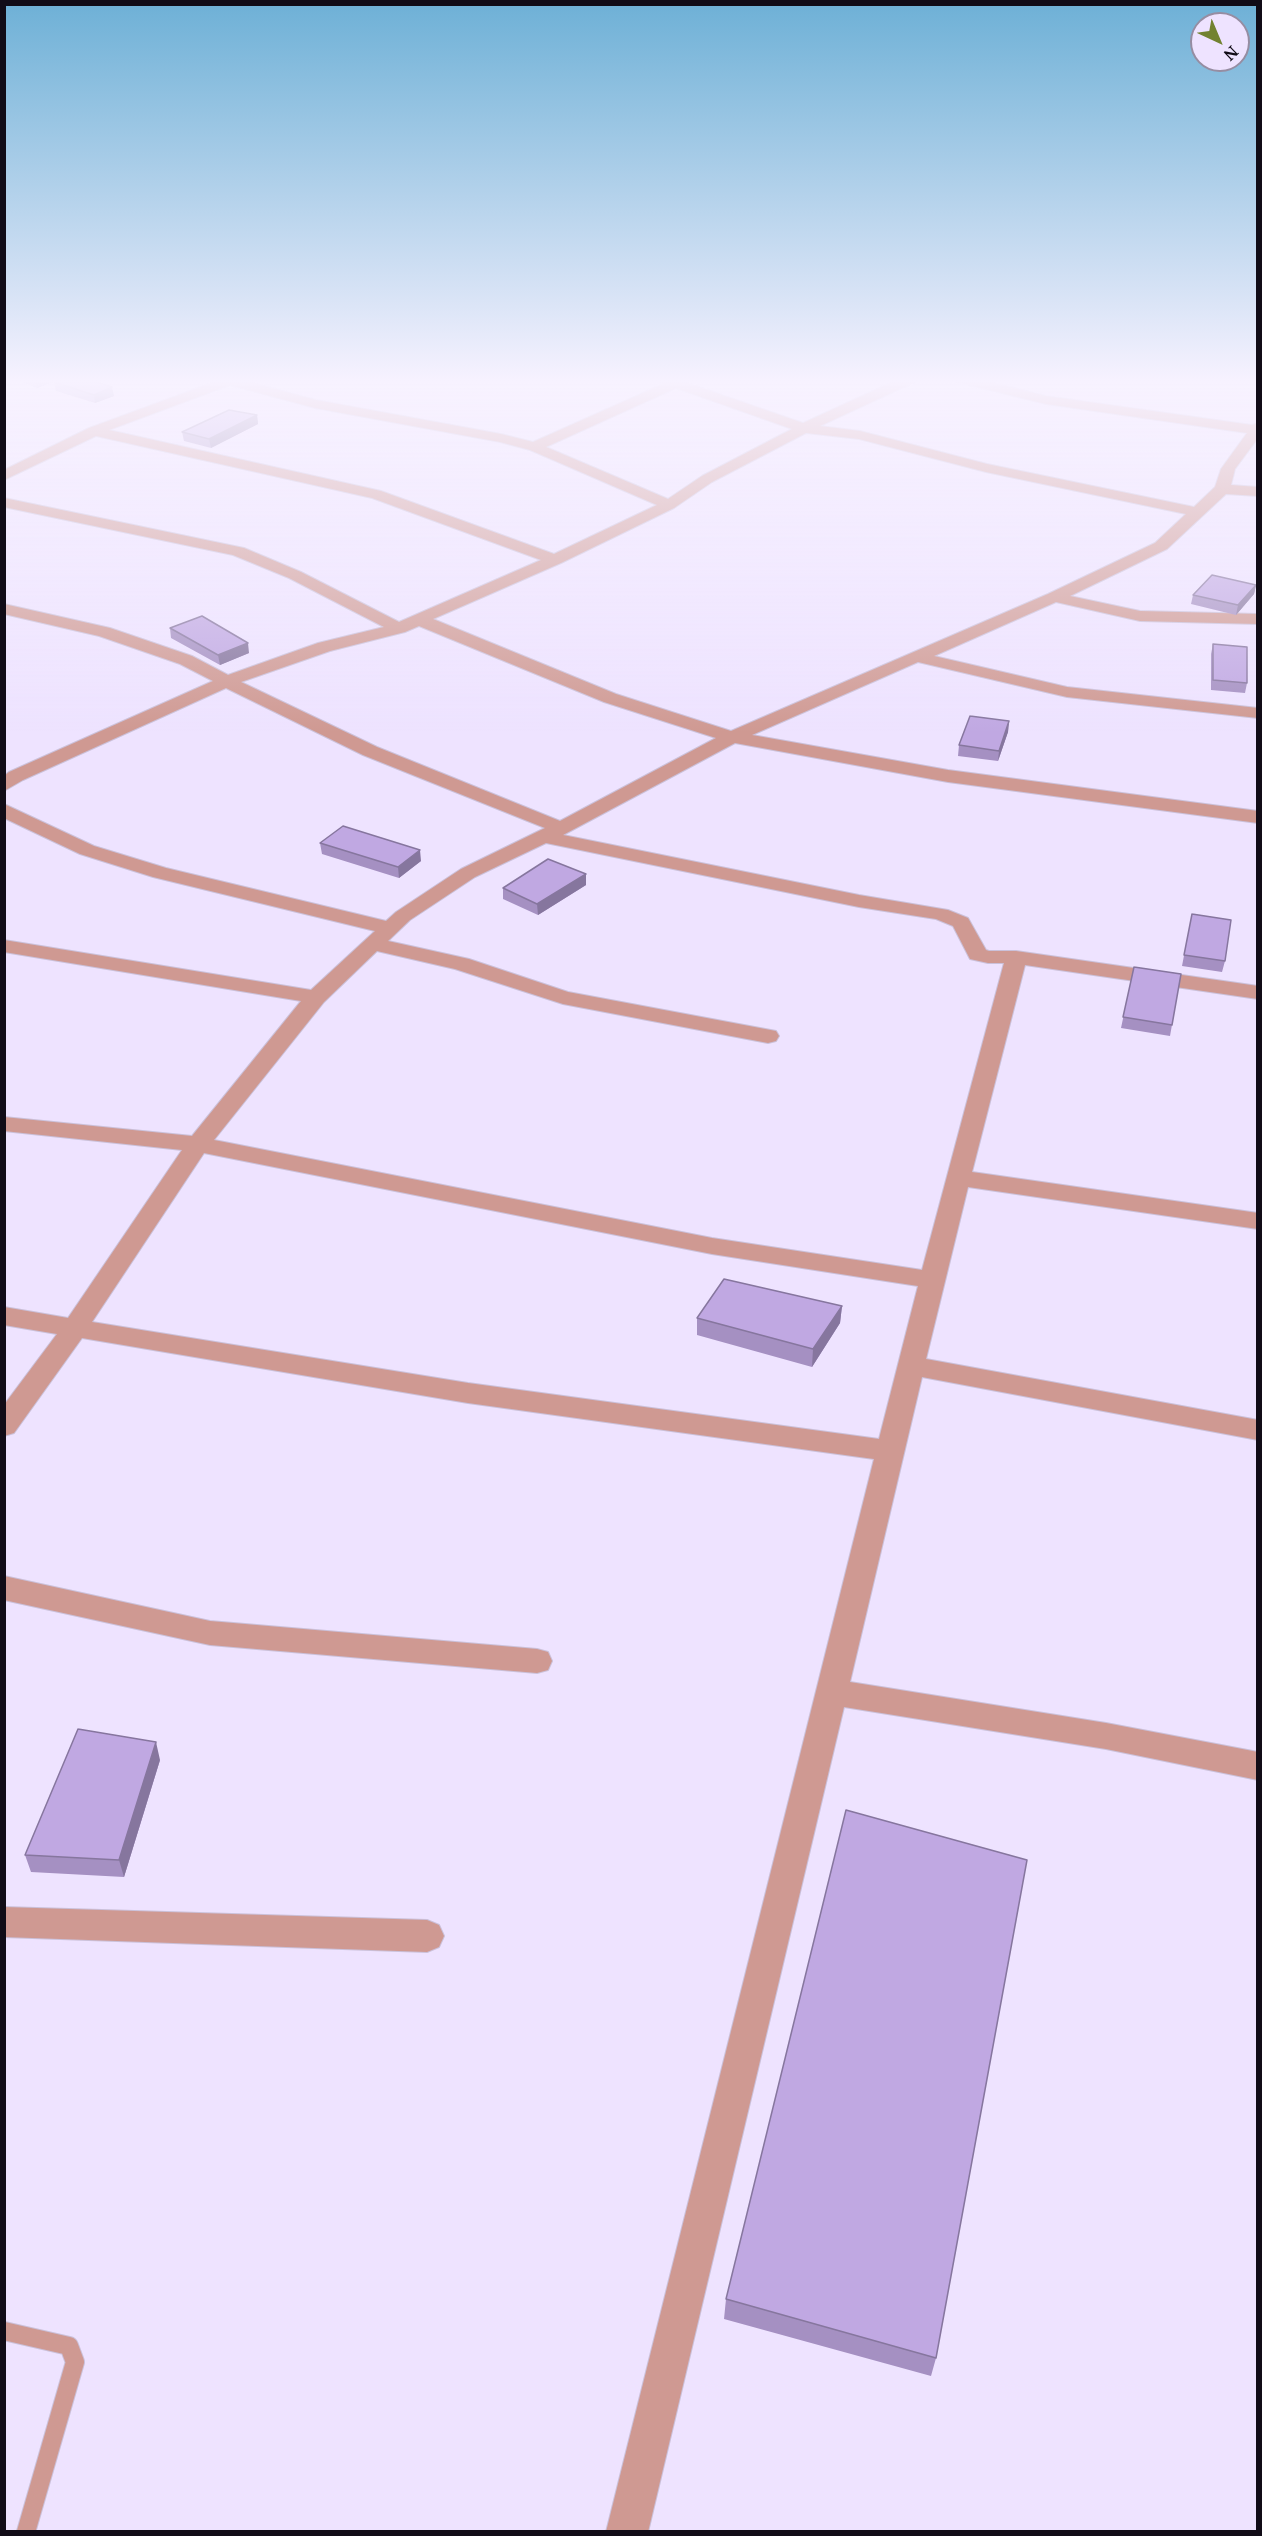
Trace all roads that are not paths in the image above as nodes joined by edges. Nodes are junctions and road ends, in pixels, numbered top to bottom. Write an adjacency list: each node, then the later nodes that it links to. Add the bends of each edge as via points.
1 (382, 496): 9 (street)
2 (649, 496): 7 (street)
3 (681, 496): 7 (street)
4 (1123, 496): 8 (street)
5 (1214, 496): 8 (street)
6 (4, 502): 14 (street, via 238,551)
7 (669, 505): 9 (street)
8 (1198, 512): 10 (street, via 1161,546)
9 (555, 560): 13 (street)
10 (1054, 597): 12 (street, via 1140,616); 15 (street)
11 (4, 609): 16 (street, via 124,637)
12 (1257, 619)
13 (420, 620): 14 (street); 18 (street, via 610,698)
14 (399, 628): 16 (street, via 324,647)
15 (918, 657): 17 (street, via 1067,692); 18 (street)
16 (228, 681): 19 (street, via 16,776); 22 (street, via 273,706)
17 (1257, 713)
18 (732, 737): 21 (street, via 948,776); 22 (street)
19 (4, 785)
20 (4, 810): 23 (street, via 87,850 160,873)
21 (1257, 817)
22 (551, 832): 23 (street, via 468,873); 26 (street, via 859,901 941,914 961,922 978,954)
23 (390, 928): 24 (street)
24 (373, 944): 28 (street); 29 (street, via 461,964 563,997)
25 (4, 946): 28 (street)
26 (1016, 957): 27 (street); 32 (street)
27 (1257, 993)
28 (316, 997): 31 (street)
29 (768, 1036)
30 (4, 1124): 31 (street)
31 (198, 1144): 34 (street, via 712,1246); 36 (street)
32 (960, 1178): 33 (street); 34 (street)
33 (1257, 1221)
34 (932, 1280): 37 (street)
35 (4, 1316): 36 (street)
36 (74, 1329): 38 (street); 40 (street, via 468,1393)
37 (912, 1365): 39 (street); 40 (street)
38 (4, 1426)
39 (1257, 1430)
40 (890, 1451): 43 (street)
41 (4, 1588): 42 (street, via 210,1633)
42 (537, 1661)
43 (832, 1692): 44 (street, via 1106,1736); 49 (street)
44 (1257, 1766)
45 (4, 1922): 46 (street)
46 (427, 1936)
47 (4, 2331): 48 (lane, via 69,2346 75,2362)
48 (26, 2532)
49 (627, 2532)

